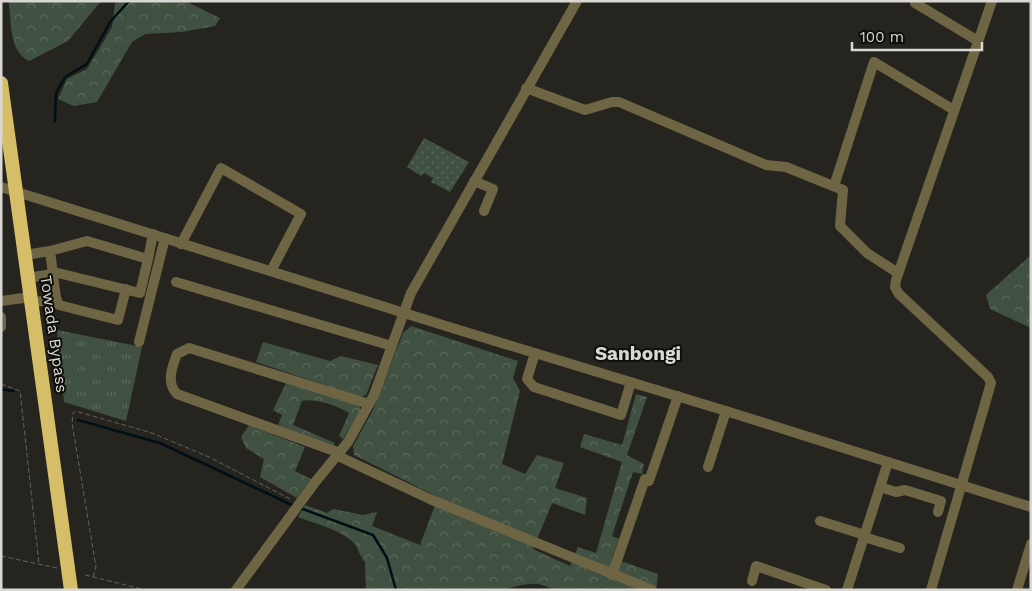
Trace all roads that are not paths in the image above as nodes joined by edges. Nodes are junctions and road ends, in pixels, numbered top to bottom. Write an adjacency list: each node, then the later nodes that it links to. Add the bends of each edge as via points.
1 (577, 1): 6 (street)
2 (992, 1): 4 (street)
3 (915, 3): 4 (street)
4 (978, 41): 7 (street)
5 (1, 83): 11 (highway, Towada Bypass)
6 (526, 88): 8 (street); 9 (street, via 585,110 619,102 766,165 786,167)
7 (954, 110): 9 (street, via 874,62); 20 (street)
8 (474, 181): 12 (street, via 494,189); 28 (street, via 411,293)
9 (834, 186): 20 (street, via 842,190 840,226 867,253)
10 (1, 187): 11 (street)
11 (17, 193): 13 (street); 17 (highway, Towada Bypass)
12 (484, 210)
13 (153, 234): 14 (street); 18 (street)
14 (165, 238): 15 (street); 31 (street)
15 (182, 244): 19 (street); 19 (street, via 221,168 301,214)
16 (50, 251): 17 (street); 18 (street, via 87,241); 21 (street)
17 (25, 255): 22 (highway, Towada Bypass)
18 (148, 259): 24 (street, via 140,293)
19 (271, 271): 28 (street)
20 (898, 273): 41 (street, via 895,287 899,294 991,383)
21 (52, 275): 22 (street); 24 (street, via 58,273); 25 (street)
22 (28, 278): 26 (highway, Towada Bypass)
23 (176, 282): 32 (street)
24 (126, 289): 25 (street, via 118,320 59,305)
25 (56, 298): 26 (street)
26 (31, 300): 27 (street); 52 (highway, Towada Bypass)
27 (1, 301)
28 (405, 312): 32 (street); 33 (street)
29 (1, 317): 30 (street)
30 (1, 327)
31 (139, 342)
32 (392, 346): 36 (street)
33 (534, 353): 34 (street); 34 (street, via 527,379 534,387 621,415)
34 (631, 382): 35 (street)
35 (678, 396): 37 (street); 49 (street, via 649,481 644,479)
36 (369, 404): 38 (street); 38 (street, via 189,348 177,354 170,383 178,394)
37 (726, 410): 39 (street); 40 (street)
38 (339, 455): 49 (street, via 432,500); 53 (street)
39 (888, 462): 41 (street); 42 (street)
40 (708, 467)
41 (961, 485): 43 (street); 57 (street)
42 (880, 487): 44 (street, via 896,492 905,490 941,501); 46 (street)
43 (1031, 508)
44 (938, 512)
45 (820, 521): 46 (street)
46 (864, 536): 48 (street); 56 (street)
47 (1031, 544): 50 (street)
48 (900, 548)
49 (612, 575): 54 (street)
50 (1026, 580): 58 (street)
51 (752, 581): 55 (street, via 756,566)
52 (72, 590)
53 (236, 590)
54 (652, 590)
55 (826, 590)
56 (847, 590)
57 (931, 590)
58 (1017, 590)

